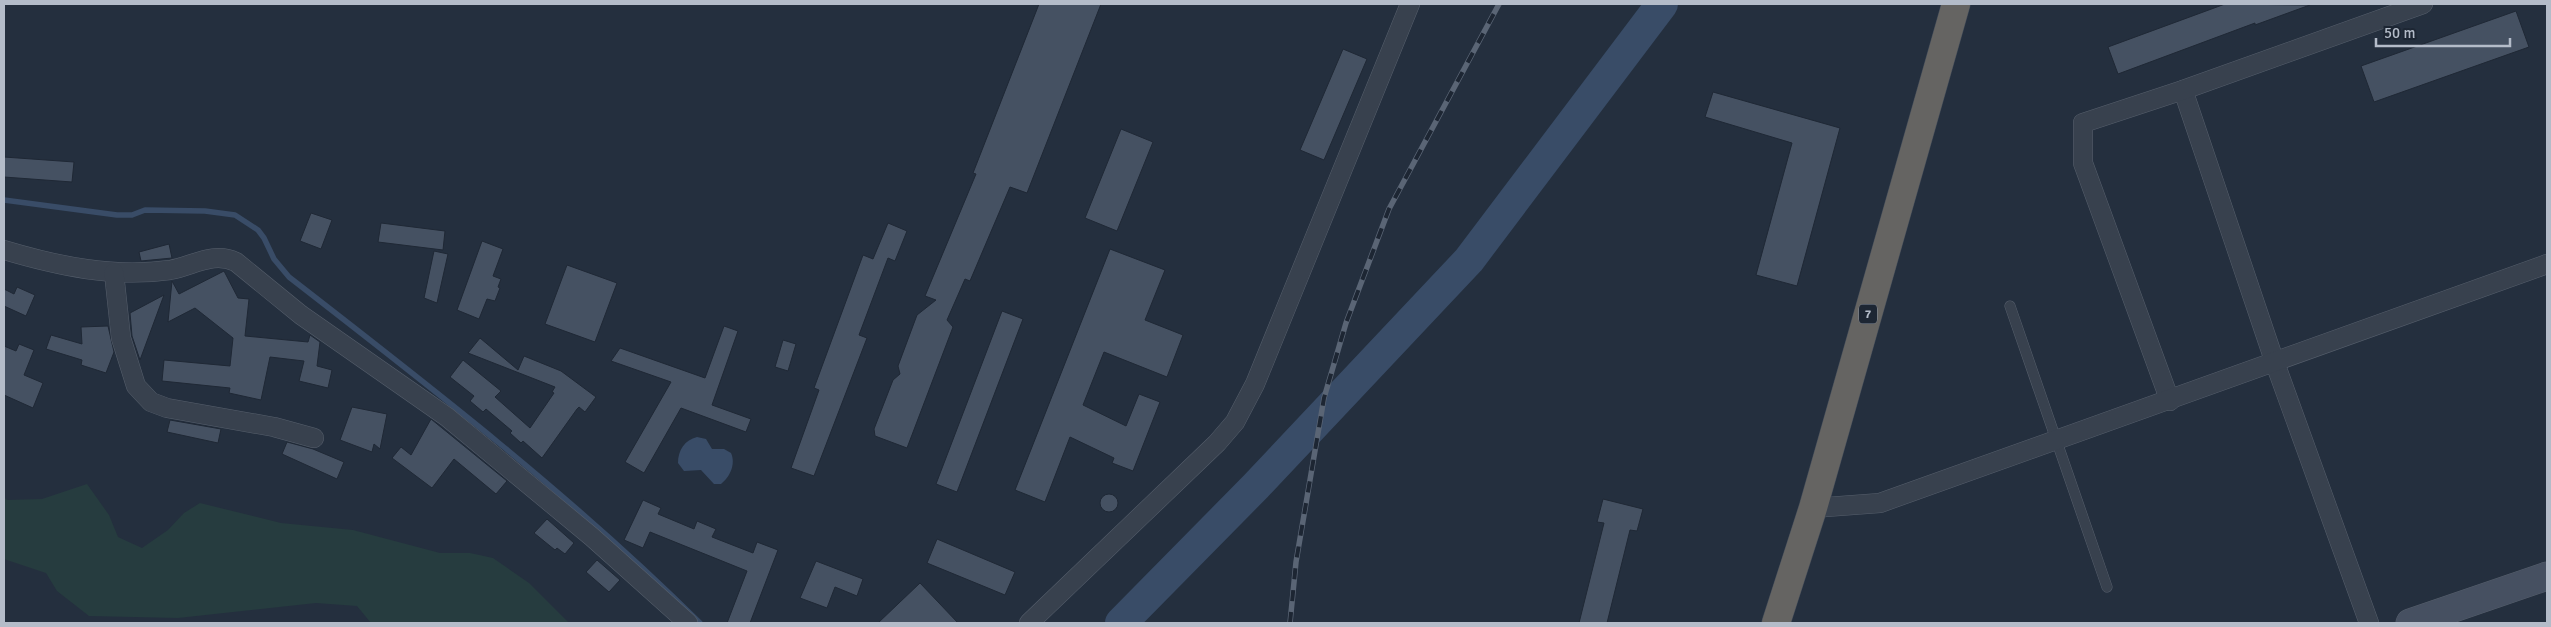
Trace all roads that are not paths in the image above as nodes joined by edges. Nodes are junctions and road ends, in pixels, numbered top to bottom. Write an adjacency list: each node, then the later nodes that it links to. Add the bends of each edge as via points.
1 (1410, 4): 18 (street, via 1246,405 1218,443)
2 (1956, 4): 14 (highway, 7)
3 (2423, 4): 4 (street)
4 (2392, 9): 5 (street)
5 (2183, 90): 10 (street); 11 (street, via 2082,123 2082,162)
6 (4, 250): 8 (street)
7 (2547, 264): 10 (street)
8 (114, 273): 12 (street, via 121,338 136,386 151,402 166,408 274,427); 17 (street, via 171,269 214,257 226,257 236,262 301,315 447,417 592,537)
9 (2010, 306): 13 (lane)
10 (2275, 363): 11 (street); 20 (street)
11 (2170, 401): 13 (street)
12 (314, 438)
13 (2057, 441): 14 (street, via 1880,503); 16 (lane)
14 (1812, 508): 19 (highway, 7)
15 (2547, 576): 21 (main road)
16 (2107, 588)
17 (688, 623)
18 (1029, 623)
19 (1776, 623)
20 (2369, 623)
21 (2410, 623)

